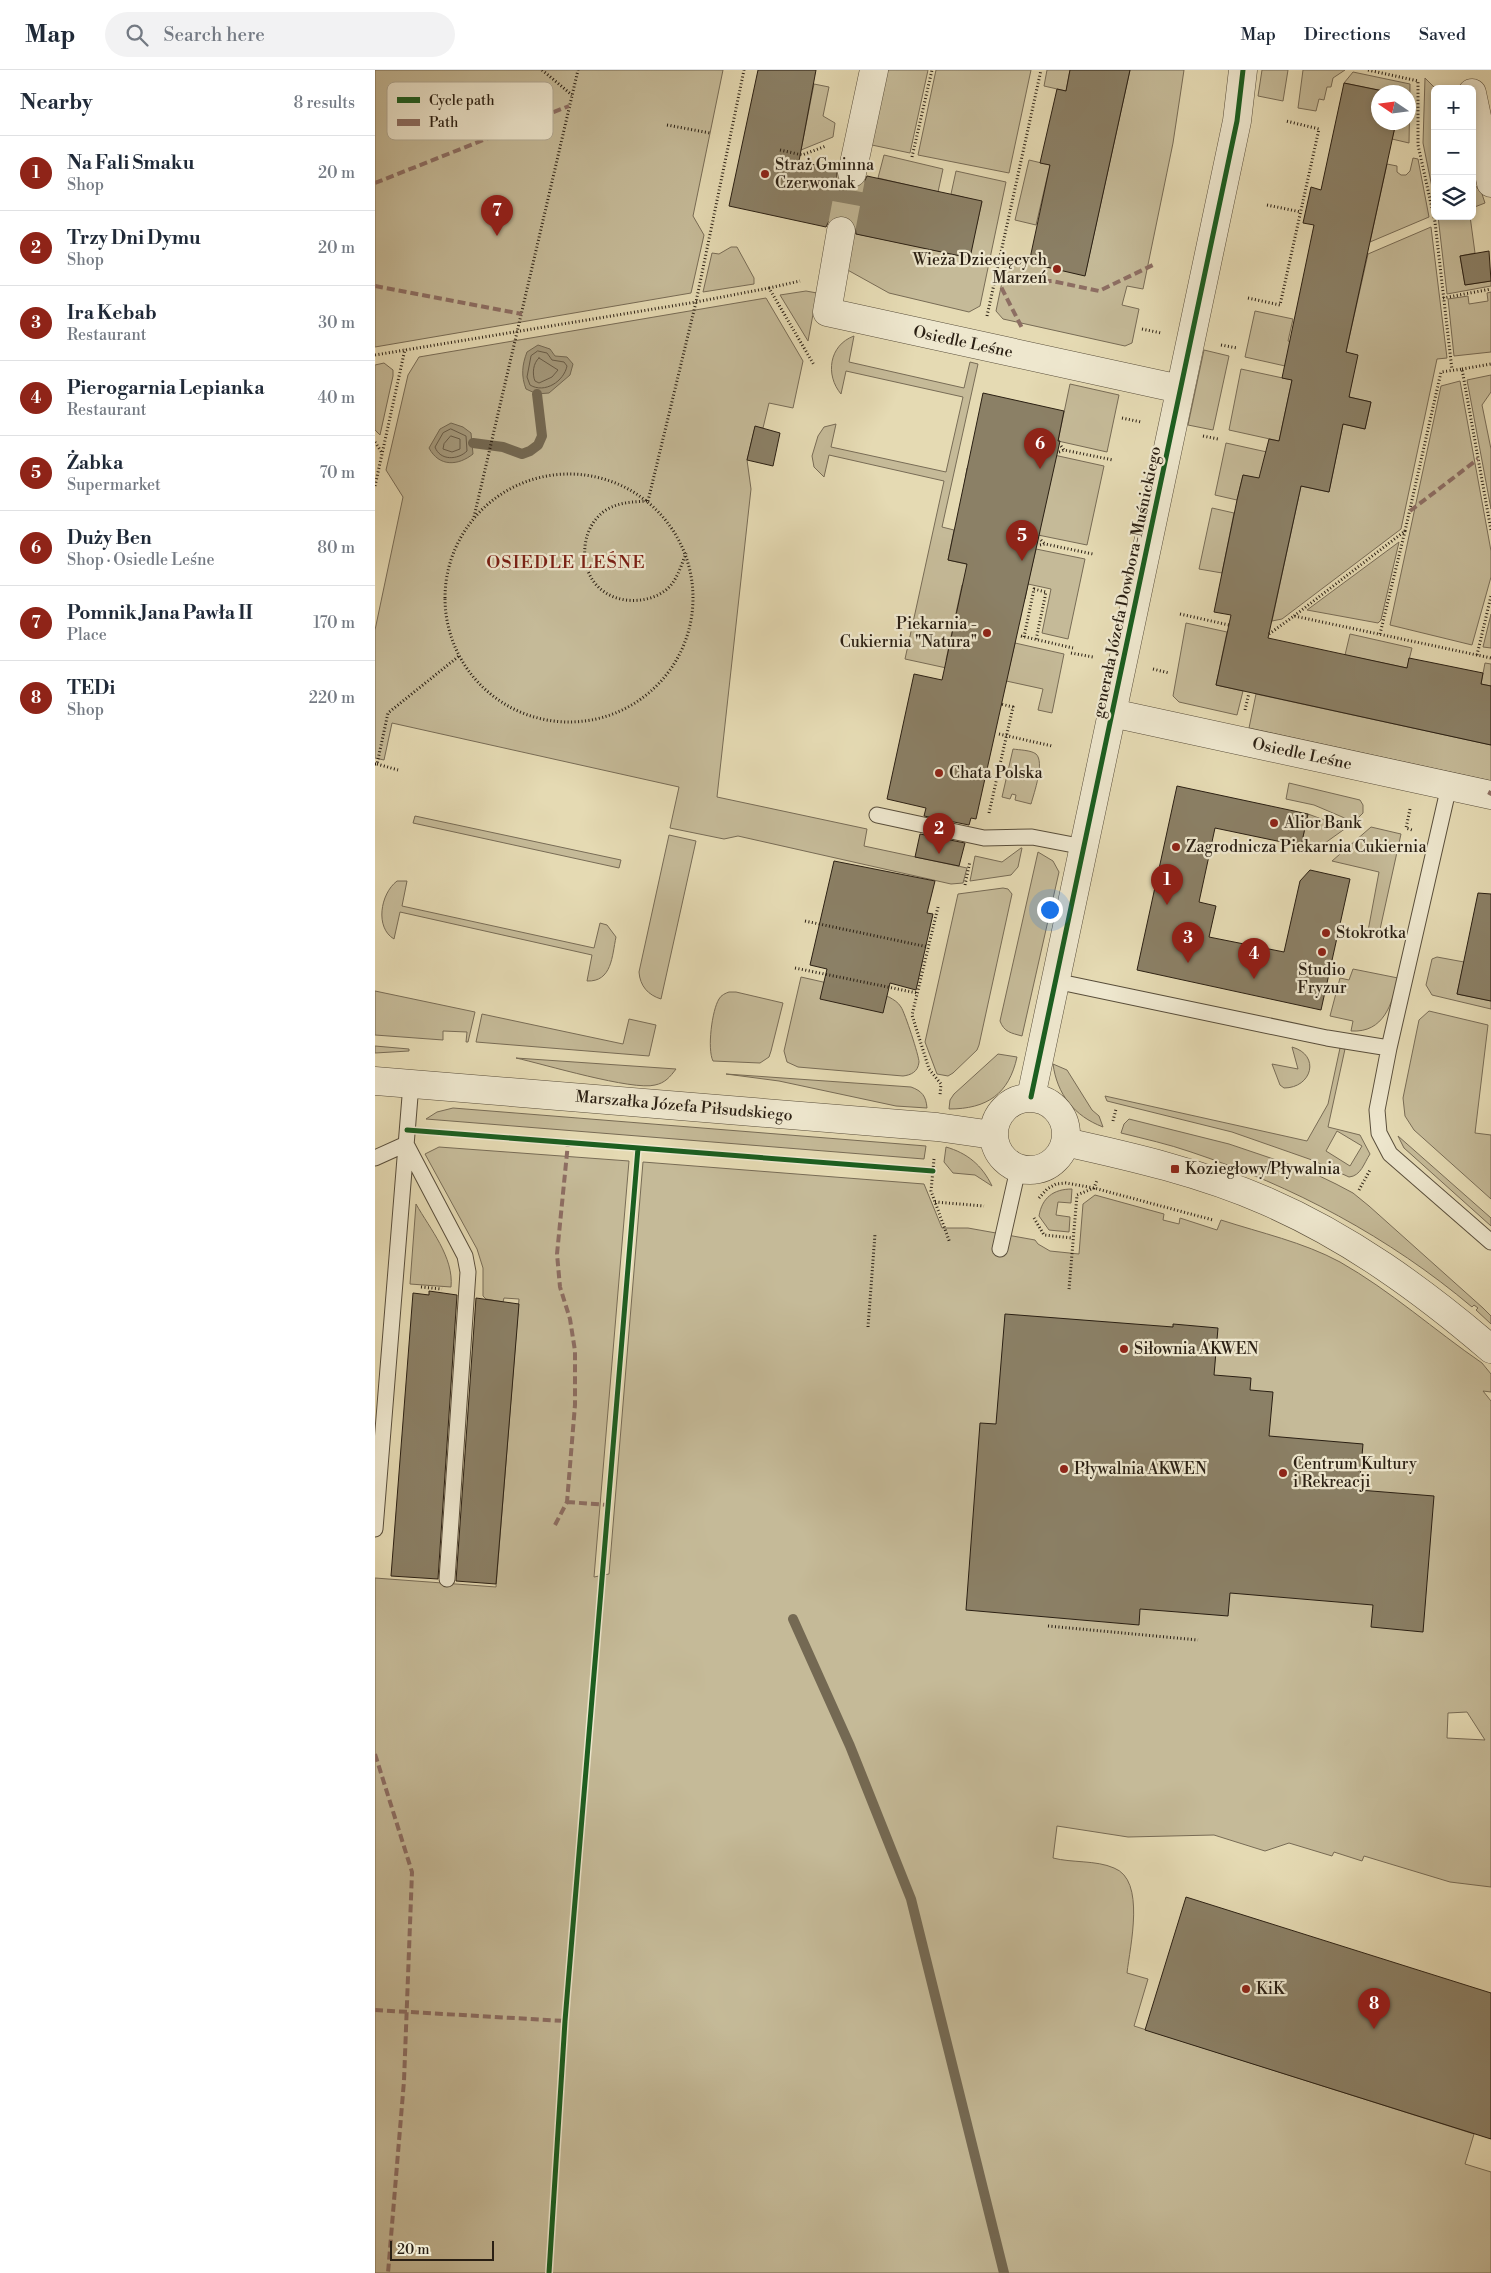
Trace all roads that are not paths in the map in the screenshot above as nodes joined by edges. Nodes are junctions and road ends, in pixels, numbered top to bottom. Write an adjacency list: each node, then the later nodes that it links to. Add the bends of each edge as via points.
1 (874, 70): 6 (street)
2 (1243, 70): 9 (street, generała Józefa Dowbora-Muśnickiego, via 1237,121)
3 (1465, 70): 4 (street)
4 (1470, 85)
5 (1476, 111): 7 (street)
6 (852, 173)
7 (1491, 183)
8 (841, 231): 9 (street, Osiedle Leśne, via 827,312)
9 (1180, 389): 10 (street, generała Józefa Dowbora-Muśnickiego)
10 (1112, 713): 11 (street, Osiedle Leśne); 14 (street, generała Józefa Dowbora-Muśnickiego)
11 (1449, 786): 12 (street, Osiedle Leśne); 16 (lane)
12 (1491, 795)
13 (877, 815): 14 (lane, via 984,838 1032,837)
14 (1083, 847): 15 (street, generała Józefa Dowbora-Muśnickiego)
15 (1055, 981): 16 (lane); 19 (street, generała Józefa Dowbora-Muśnickiego)
16 (1389, 1048): 25 (lane, via 1377,1110 1379,1133 1390,1154)
17 (375, 1081): 18 (street, Marszałka Józefa Piłsudskiego)
18 (411, 1084): 20 (street, Marszałka Józefa Piłsudskiego, via 937,1127); 22 (lane)
19 (1031, 1097): 20 (street, via 1014,1101 1001,1111); 21 (street, via 1057,1109 1066,1126)
20 (993, 1135): 24 (street, via 1005,1161)
21 (1065, 1142): 24 (street, via 1059,1157 1051,1165 1040,1170); 27 (street, via 1175,1169 1266,1201 1349,1244 1403,1278 1448,1311)
22 (406, 1144): 23 (lane); 28 (lane); 29 (lane, via 465,1256 468,1291)
23 (375, 1158)
24 (1018, 1169): 26 (lane)
25 (1491, 1242)
26 (1000, 1249)
27 (1491, 1349)
28 (375, 1529)
29 (447, 1579)

